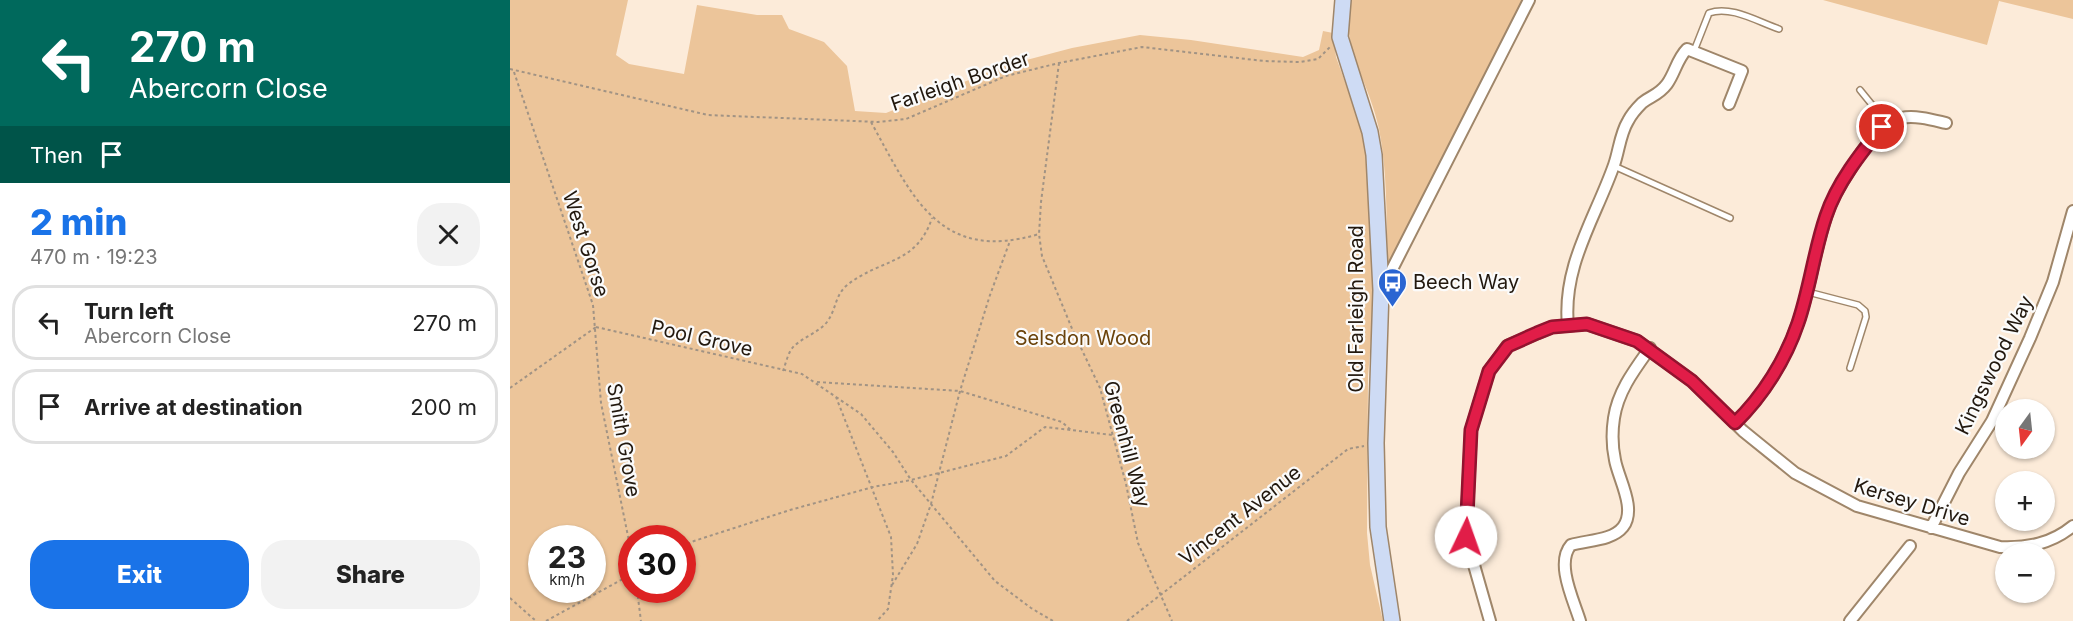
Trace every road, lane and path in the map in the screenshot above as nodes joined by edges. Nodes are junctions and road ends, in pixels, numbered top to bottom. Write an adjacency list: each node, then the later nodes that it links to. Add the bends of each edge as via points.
1 (1343, 0): 4 (street, Old Farleigh Road)
2 (1529, 0): 19 (street)
3 (1779, 29): 5 (lane, via 1719,9 1709,13)
4 (1340, 37): 6 (path, Farleigh Border, via 1318,59 1300,62 1142,47); 19 (street, Old Farleigh Road, via 1374,155)
5 (1694, 51): 9 (street, via 1742,71); 13 (street, via 1687,49 1681,55 1664,88 1643,101 1627,122)
6 (1059, 63): 10 (path, Farleigh Border, via 1006,76 906,119); 17 (path, Greenhill Way)
7 (512, 70): 10 (path, Farleigh Border, via 708,116); 22 (path, West Gorse, via 592,305)
8 (1860, 90): 12 (lane)
9 (1729, 104)
10 (871, 122): 15 (path, via 910,193)
11 (1946, 123): 12 (street, via 1902,118)
12 (1882, 127): 20 (street, via 1843,179 1826,215)
13 (1614, 166): 16 (lane); 21 (street, via 1578,248 1566,309)
14 (2073, 211): 40 (street, Kingswood Way, via 2053,282 2026,348 1992,421)
15 (933, 216): 18 (path, via 944,228 968,239); 25 (path, via 927,234 916,248 847,285 838,295 826,324 792,348)
16 (1730, 218)
17 (1039, 234): 18 (path); 32 (path, Greenhill Way, via 1042,256 1100,388)
18 (1010, 241): 28 (path)
19 (1382, 290): 33 (street, Old Farleigh Road)
20 (1806, 292): 24 (lane, via 1864,308 1866,316); 30 (street, via 1784,356 1750,409)
21 (1568, 326): 23 (street, Kersey Drive, via 1587,324); 56 (street, Kersey Drive, via 1552,327 1508,346 1489,371 1471,430 1466,537)
22 (596, 327): 25 (path, Pool Grove); 27 (path, West Gorse); 38 (path, Smith Grove, via 601,403)
23 (1650, 348): 30 (street, Kersey Drive, via 1692,381); 57 (street, via 1626,384 1614,417 1615,461 1627,507 1625,522 1609,537 1571,545 1565,557 1567,579)
24 (1850, 368)
25 (783, 371): 26 (path, Pool Grove, via 802,374)
26 (814, 382): 28 (path); 29 (path)
27 (510, 388)
28 (960, 391): 31 (path, via 1062,422); 34 (path)
29 (836, 397): 35 (path, via 861,414); 36 (path)
30 (1735, 423): 40 (street, Kersey Drive, via 1795,473 1831,494)
31 (1071, 430): 32 (path); 34 (path, via 1045,427 1006,456)
32 (1113, 435): 45 (path, Greenhill Way, via 1138,543)
33 (1376, 443): 45 (path, Vincent Avenue, via 1348,450); 55 (street, Old Farleigh Road, via 1378,527)
34 (939, 472): 35 (path); 37 (path)
35 (911, 480): 36 (path); 37 (path)
36 (873, 487): 41 (path); 44 (path, via 891,537)
37 (931, 504): 44 (path, via 917,544); 52 (path, via 995,581)
38 (626, 525)
39 (2073, 526): 40 (street, Kersey Drive, via 2055,538 2023,548 2000,547)
40 (1931, 528)
41 (696, 540)
42 (1910, 546): 58 (street)
43 (618, 582): 49 (path)
44 (891, 587): 51 (path, via 888,609)
45 (1160, 594): 53 (path, Vincent Avenue); 54 (path, Greenhill Way)
46 (510, 598): 48 (path)
47 (639, 603): 50 (path)
48 (537, 621)
49 (546, 621)
50 (641, 621)
51 (877, 621)
52 (1053, 621)
53 (1127, 621)
54 (1172, 621)
55 (1392, 621)
56 (1490, 621)
57 (1580, 621)
58 (1850, 621)

